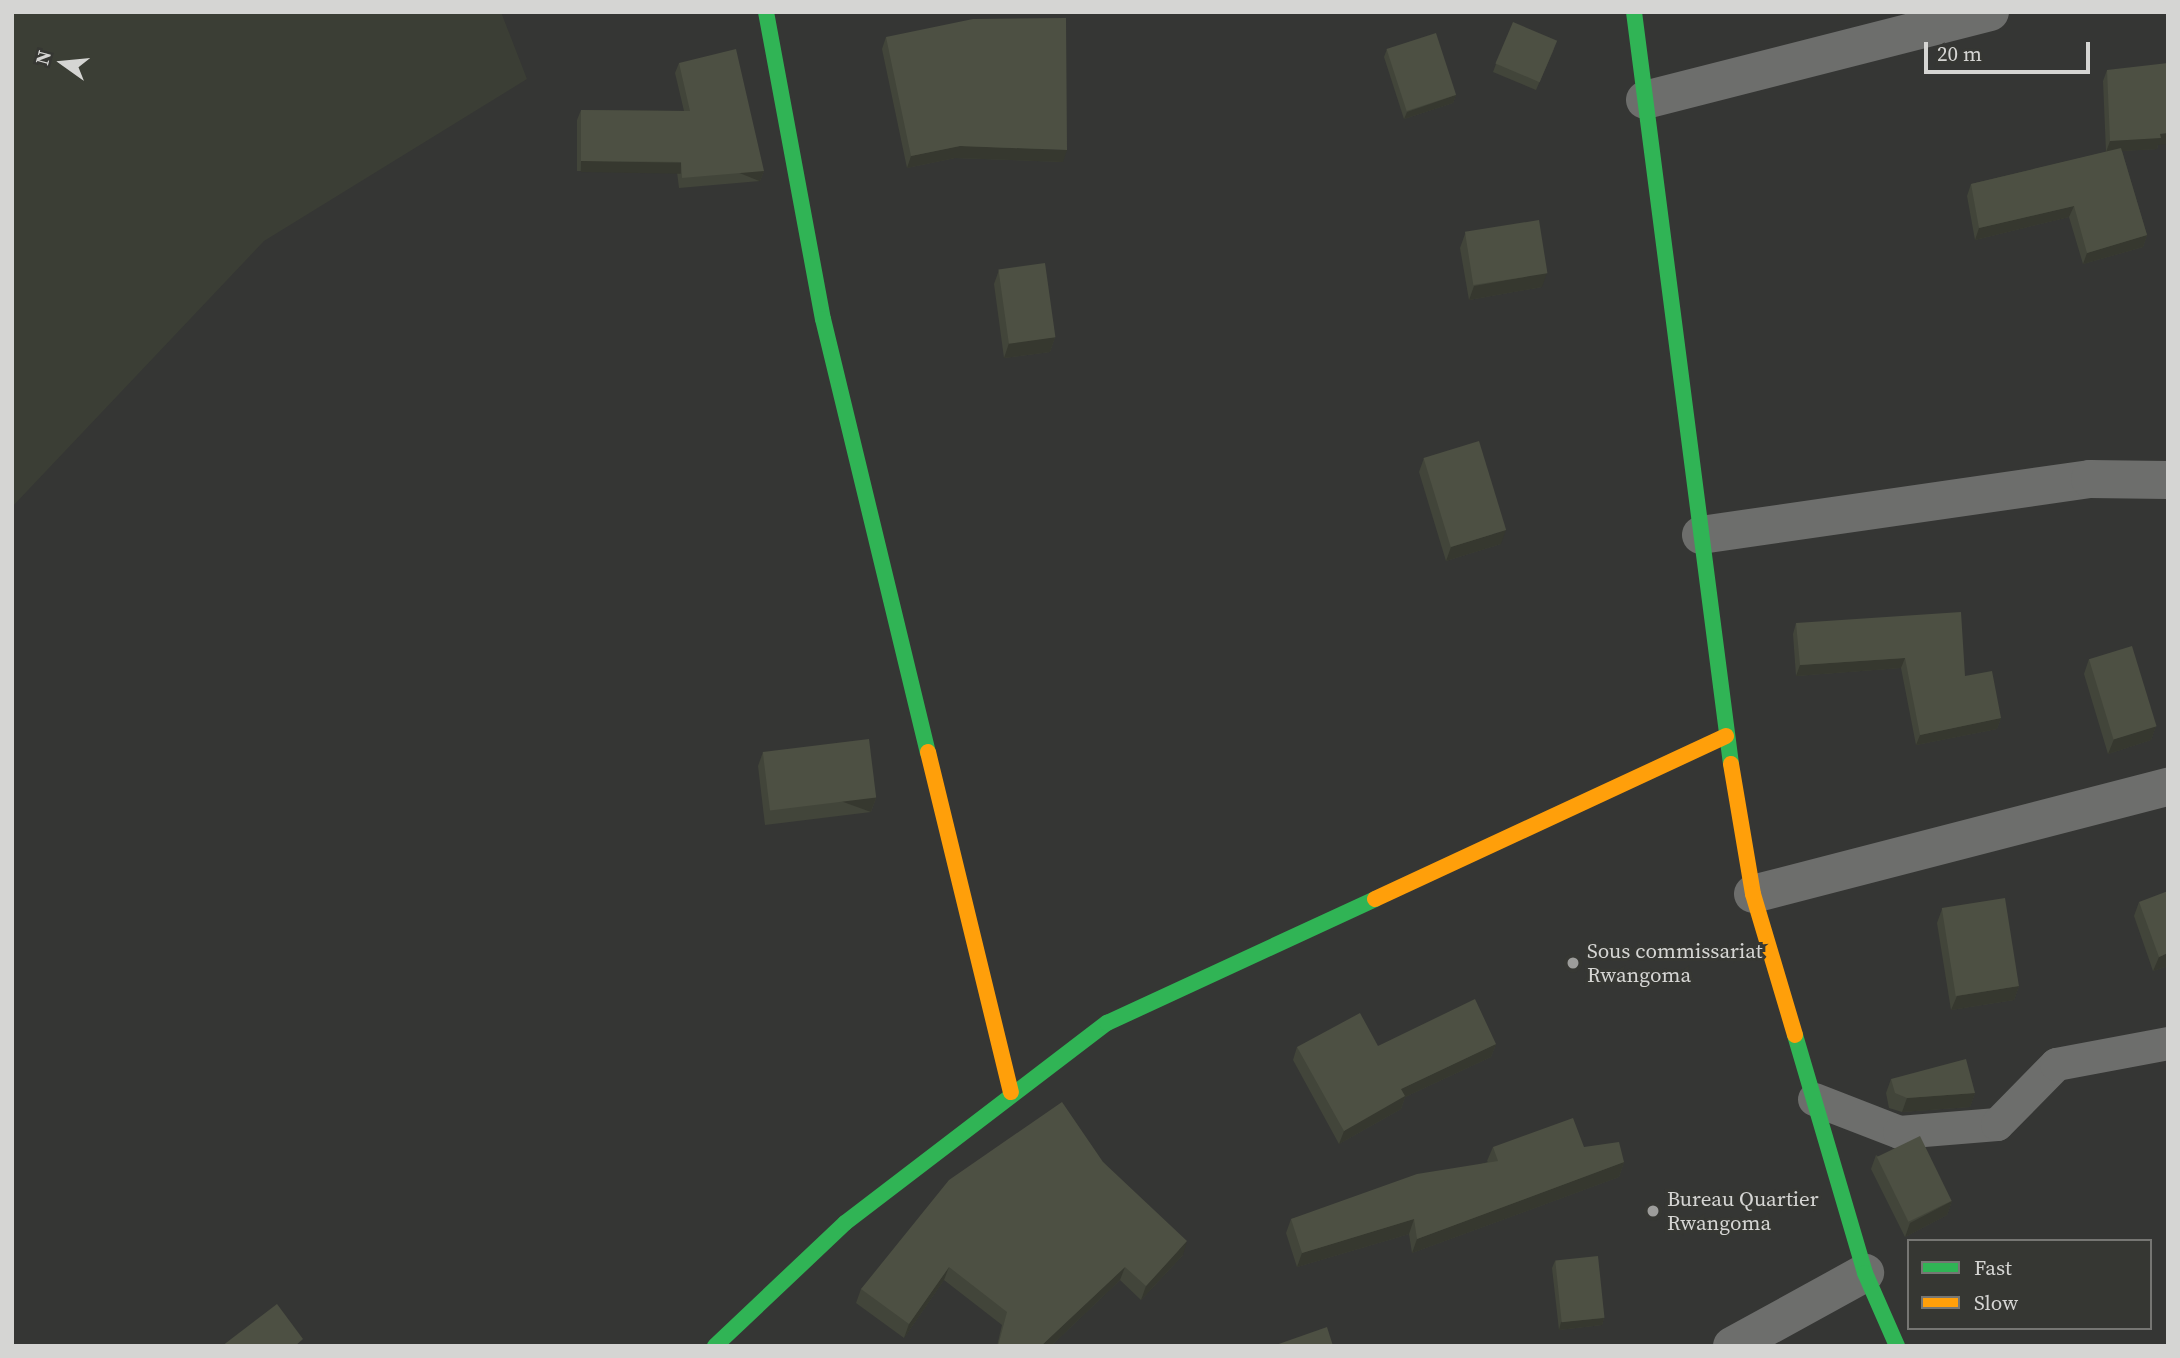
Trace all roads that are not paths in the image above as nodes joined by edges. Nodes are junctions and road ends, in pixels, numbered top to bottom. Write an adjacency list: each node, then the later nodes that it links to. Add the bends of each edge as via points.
1 (766, 12): 11 (street, via 823,319)
2 (1634, 12): 4 (street)
3 (1990, 12): 4 (street)
4 (1645, 100): 6 (street)
5 (2168, 480): 6 (street, via 2090,479)
6 (1702, 535): 7 (street)
7 (1726, 736): 9 (street); 11 (street, via 1107,1023)
8 (2168, 787): 9 (street)
9 (1753, 894): 12 (street)
10 (2168, 1043): 12 (lane, via 2056,1064 1997,1124 1899,1132)
11 (1011, 1092): 14 (street, via 845,1223)
12 (1814, 1099): 13 (street)
13 (1865, 1272): 15 (street); 16 (street)
14 (715, 1346)
15 (1731, 1346)
16 (1897, 1346)

